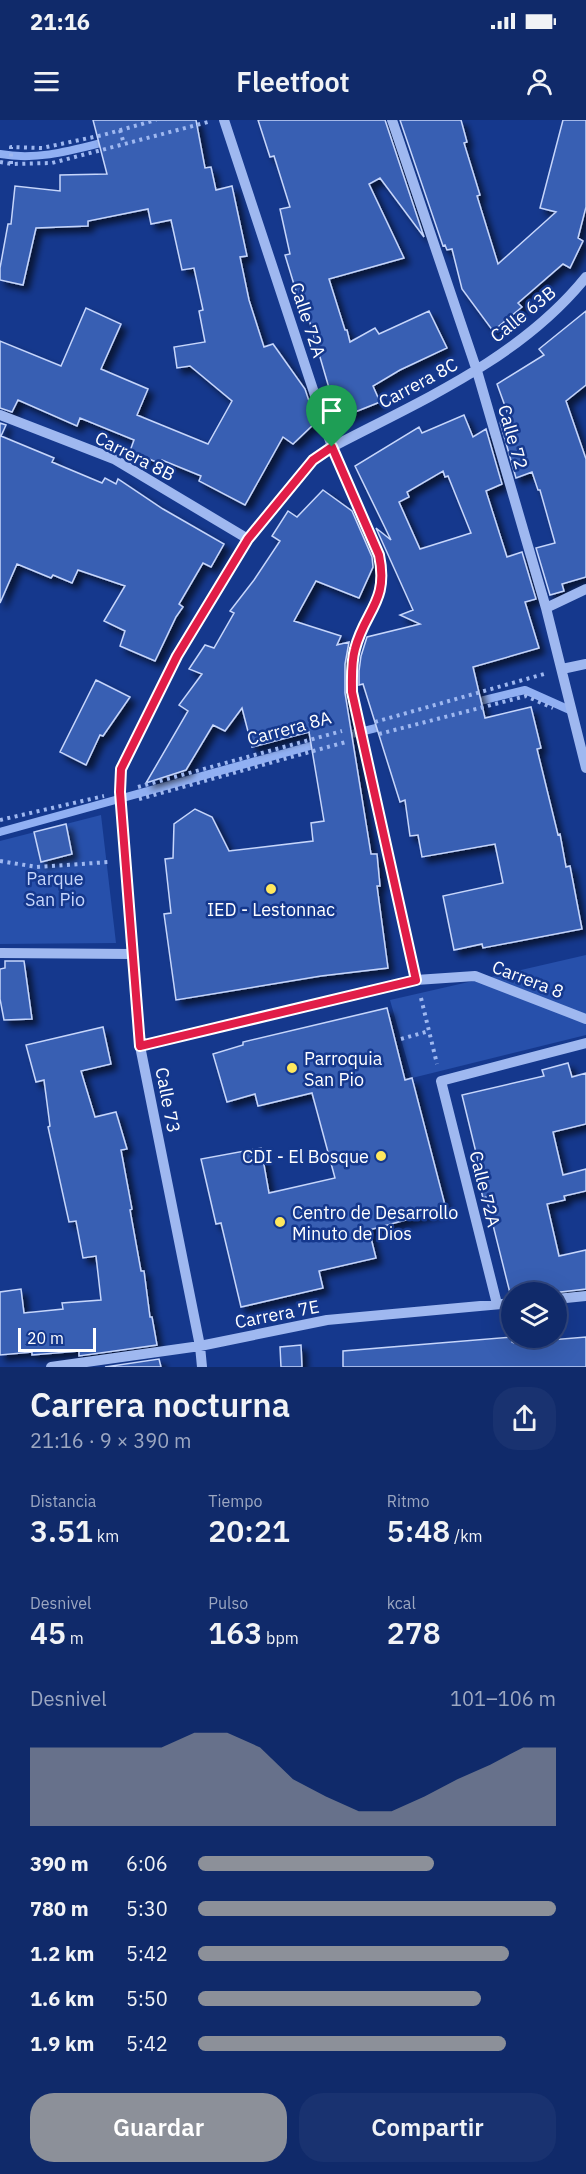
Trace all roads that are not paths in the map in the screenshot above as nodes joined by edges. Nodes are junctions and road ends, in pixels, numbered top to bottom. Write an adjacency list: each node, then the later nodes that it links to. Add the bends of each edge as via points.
1 (224, 120): 6 (street, Calle 72A)
2 (392, 120): 4 (street, Calle 72)
3 (586, 277): 4 (street, Calle 63B, via 567,301 525,337)
4 (477, 370): 6 (street, Carrera 8C); 10 (street, Calle 72)
5 (0, 415): 8 (street, Carrera 8B, via 114,459)
6 (332, 447): 7 (street, Carrera 8C); 16 (street, Calle 72A, via 379,555 382,571 376,604 354,650 352,692)
7 (313, 460): 8 (street, Calle 73)
8 (248, 539): 15 (street, Calle 73, via 177,656 121,769)
9 (586, 589): 10 (street)
10 (546, 608): 12 (street, Calle 72)
11 (586, 664): 12 (street)
12 (562, 669): 13 (street, Calle 72)
13 (586, 768)
14 (0, 953): 15 (street)
15 (132, 954): 19 (street, Calle 73)
16 (416, 980): 17 (street, Carrera 8, via 475,976); 19 (street, Carrera 8)
17 (586, 1019)
18 (586, 1043): 22 (street, Calle 72A, via 441,1081)
19 (140, 1046): 24 (street, Calle 73)
20 (586, 1296): 21 (street)
21 (567, 1298)
22 (497, 1304): 23 (street, Carrera 7E); 24 (street, Carrera 7E, via 327,1320)
23 (501, 1304)
24 (200, 1346): 25 (street, Carrera 7E); 26 (street, Calle 73)
25 (51, 1367)
26 (202, 1367)

